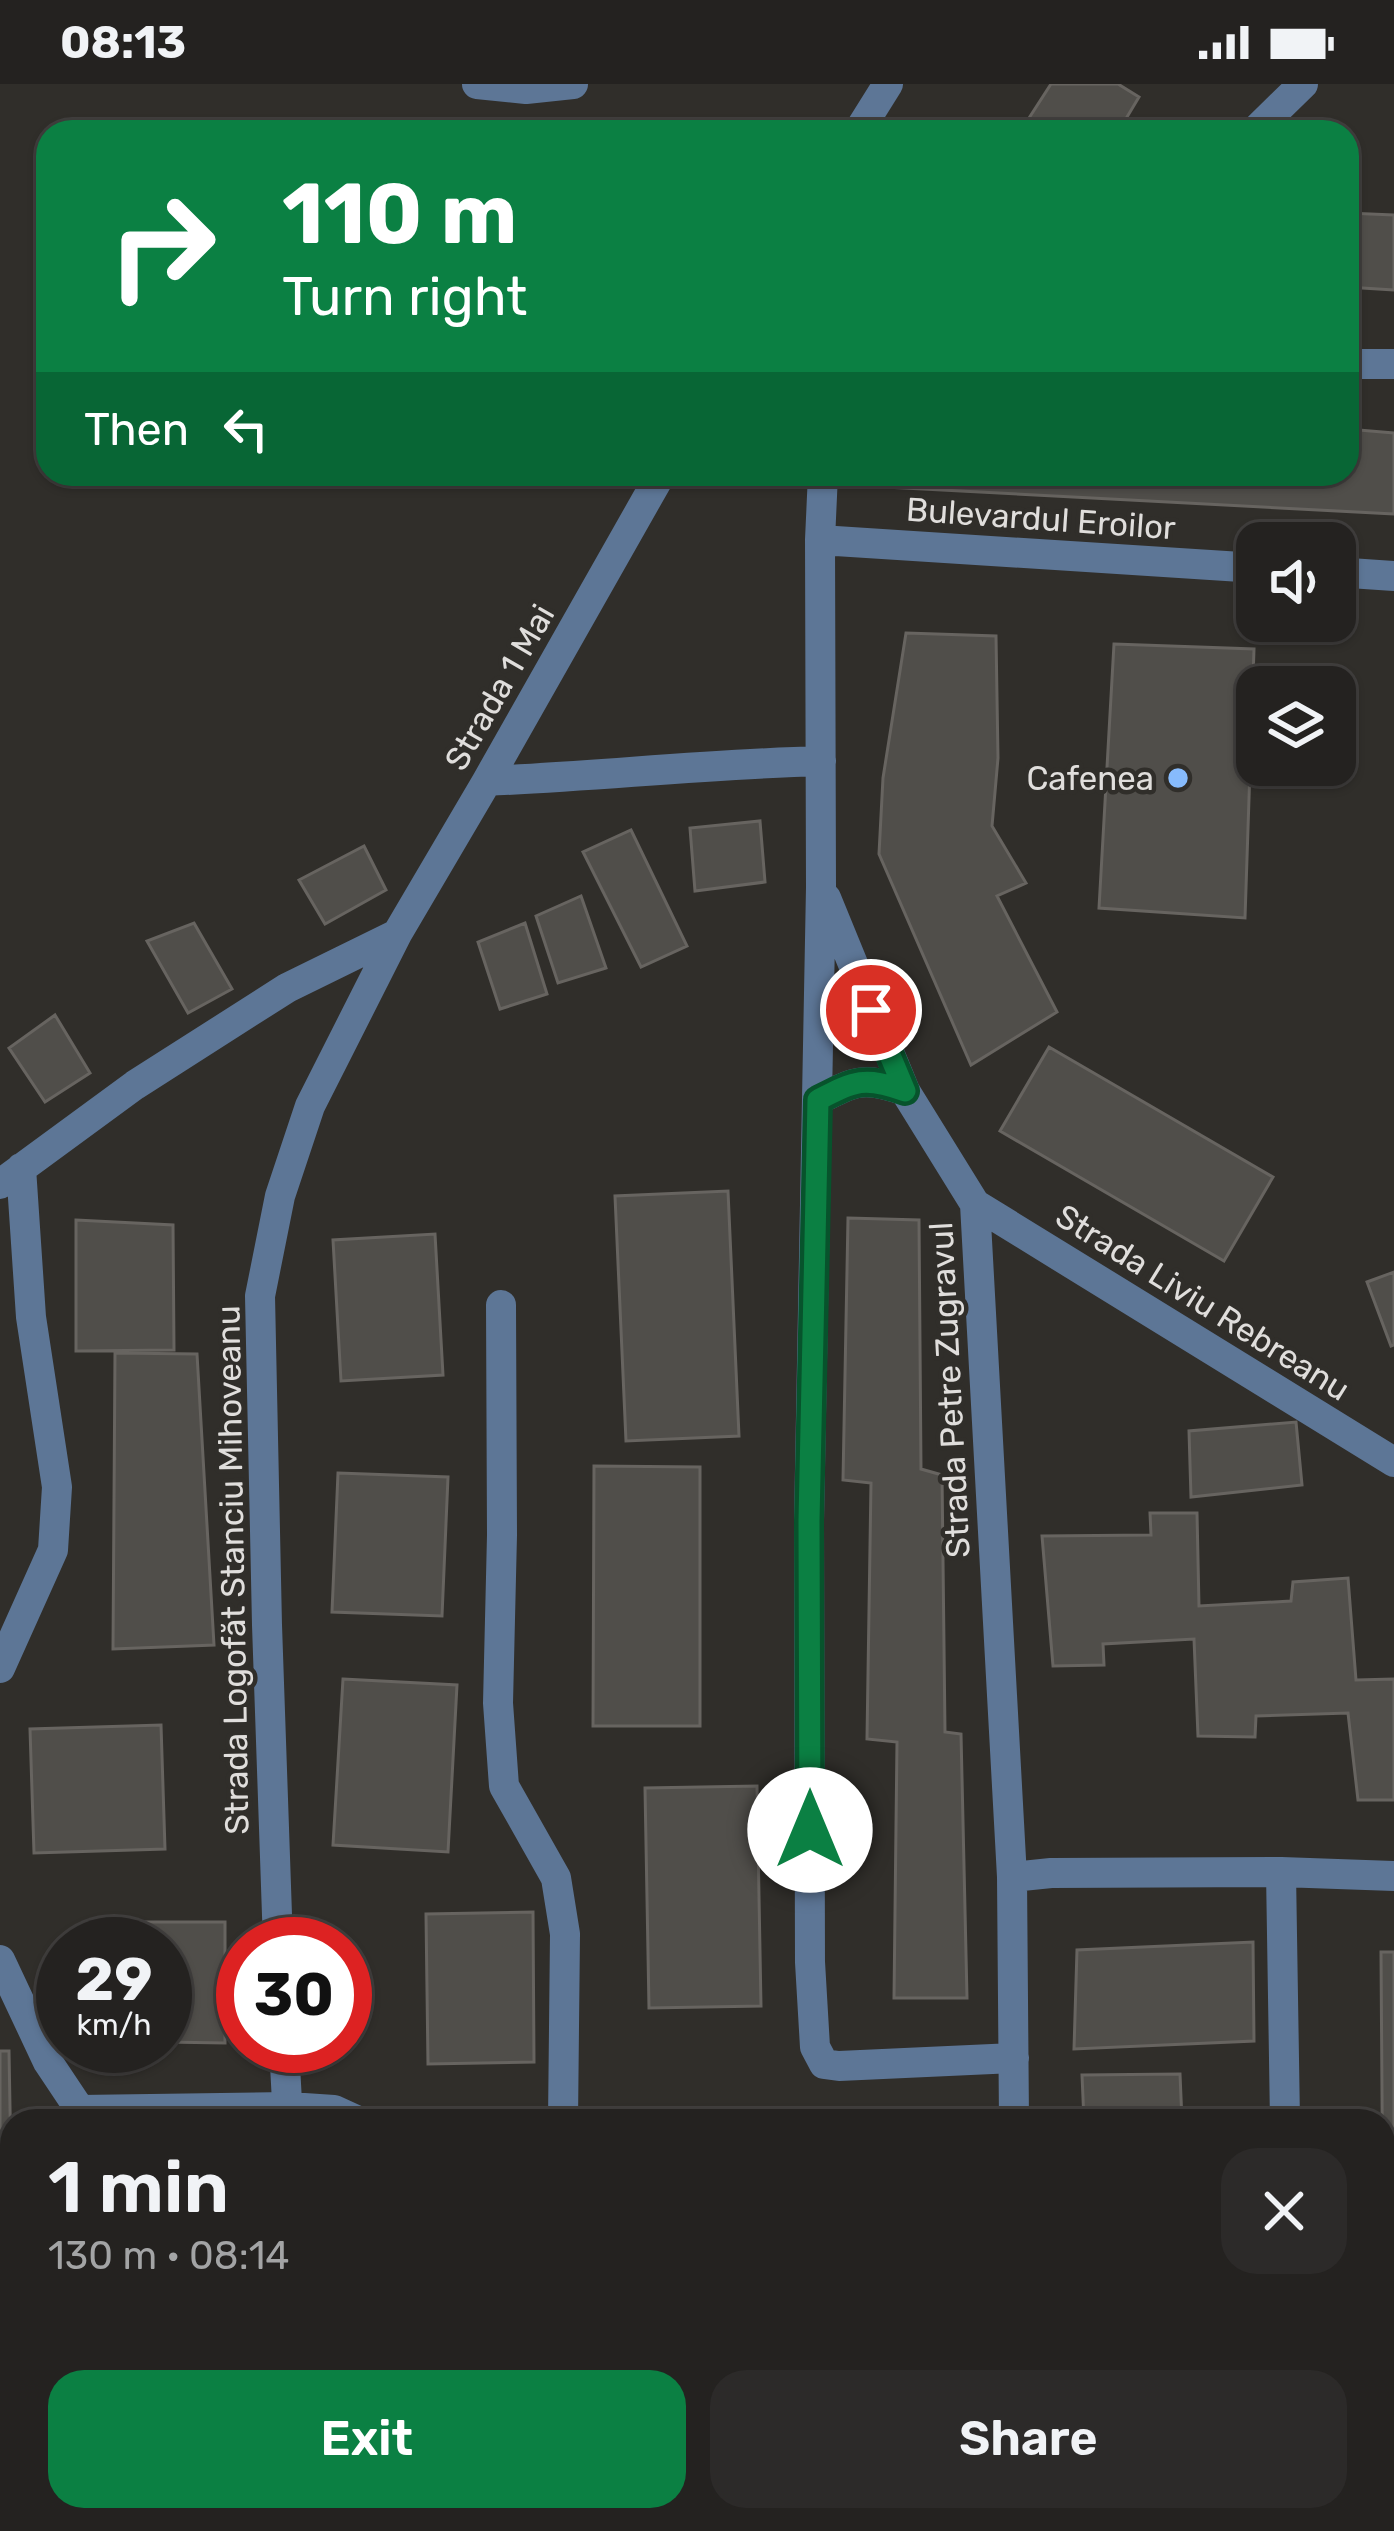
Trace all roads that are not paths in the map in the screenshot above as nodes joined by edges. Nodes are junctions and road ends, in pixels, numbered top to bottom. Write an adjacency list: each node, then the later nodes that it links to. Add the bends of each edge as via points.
1 (477, 84): 2 (street)
2 (573, 84)
3 (888, 84): 5 (street)
4 (1304, 84): 6 (street)
5 (866, 120)
6 (1266, 120)
7 (1359, 364): 8 (street)
8 (1394, 364)
9 (654, 486): 16 (street, Strada 1 Mai)
10 (822, 486): 11 (street, Strada Petre Zugravul)
11 (820, 540): 12 (street, Bulevardul Eroilor); 15 (street, Strada Petre Zugravul)
12 (1236, 567)
13 (1356, 573): 14 (street)
14 (1394, 576)
15 (821, 761): 16 (street); 17 (street, Strada Petre Zugravul)
16 (487, 781): 18 (street, Strada 1 Mai)
17 (821, 887): 19 (street, Strada Petre Zugravul); 20 (street)
18 (397, 934): 21 (street, via 286,988); 29 (street, Strada Logofăt Stanciu Mihoveanu, via 310,1106 280,1196 260,1296)
19 (905, 1091): 20 (street, via 852,1082); 22 (street, Strada Petre Zugravul)
20 (818, 1100): 32 (street, via 809,1521 815,2047 824,2064 839,2066)
21 (11, 1176): 25 (street, via 57,1486 52,1550)
22 (975, 1204): 24 (street, Strada Liviu Rebreanu); 28 (street, Strada Petre Zugravul)
23 (501, 1305): 36 (street, via 504,1786 556,1878 565,1934)
24 (1394, 1462)
25 (0, 1668)
26 (1281, 1872): 27 (street); 28 (street); 38 (street)
27 (1394, 1876)
28 (1012, 1877): 32 (street, Strada Petre Zugravul)
29 (277, 1917)
30 (0, 1960): 31 (street)
31 (8, 1997): 34 (street)
32 (1014, 2057): 37 (street, Strada Petre Zugravul)
33 (286, 2073): 35 (street)
34 (74, 2109)
35 (288, 2109)
36 (562, 2109)
37 (1014, 2109)
38 (1286, 2109)

